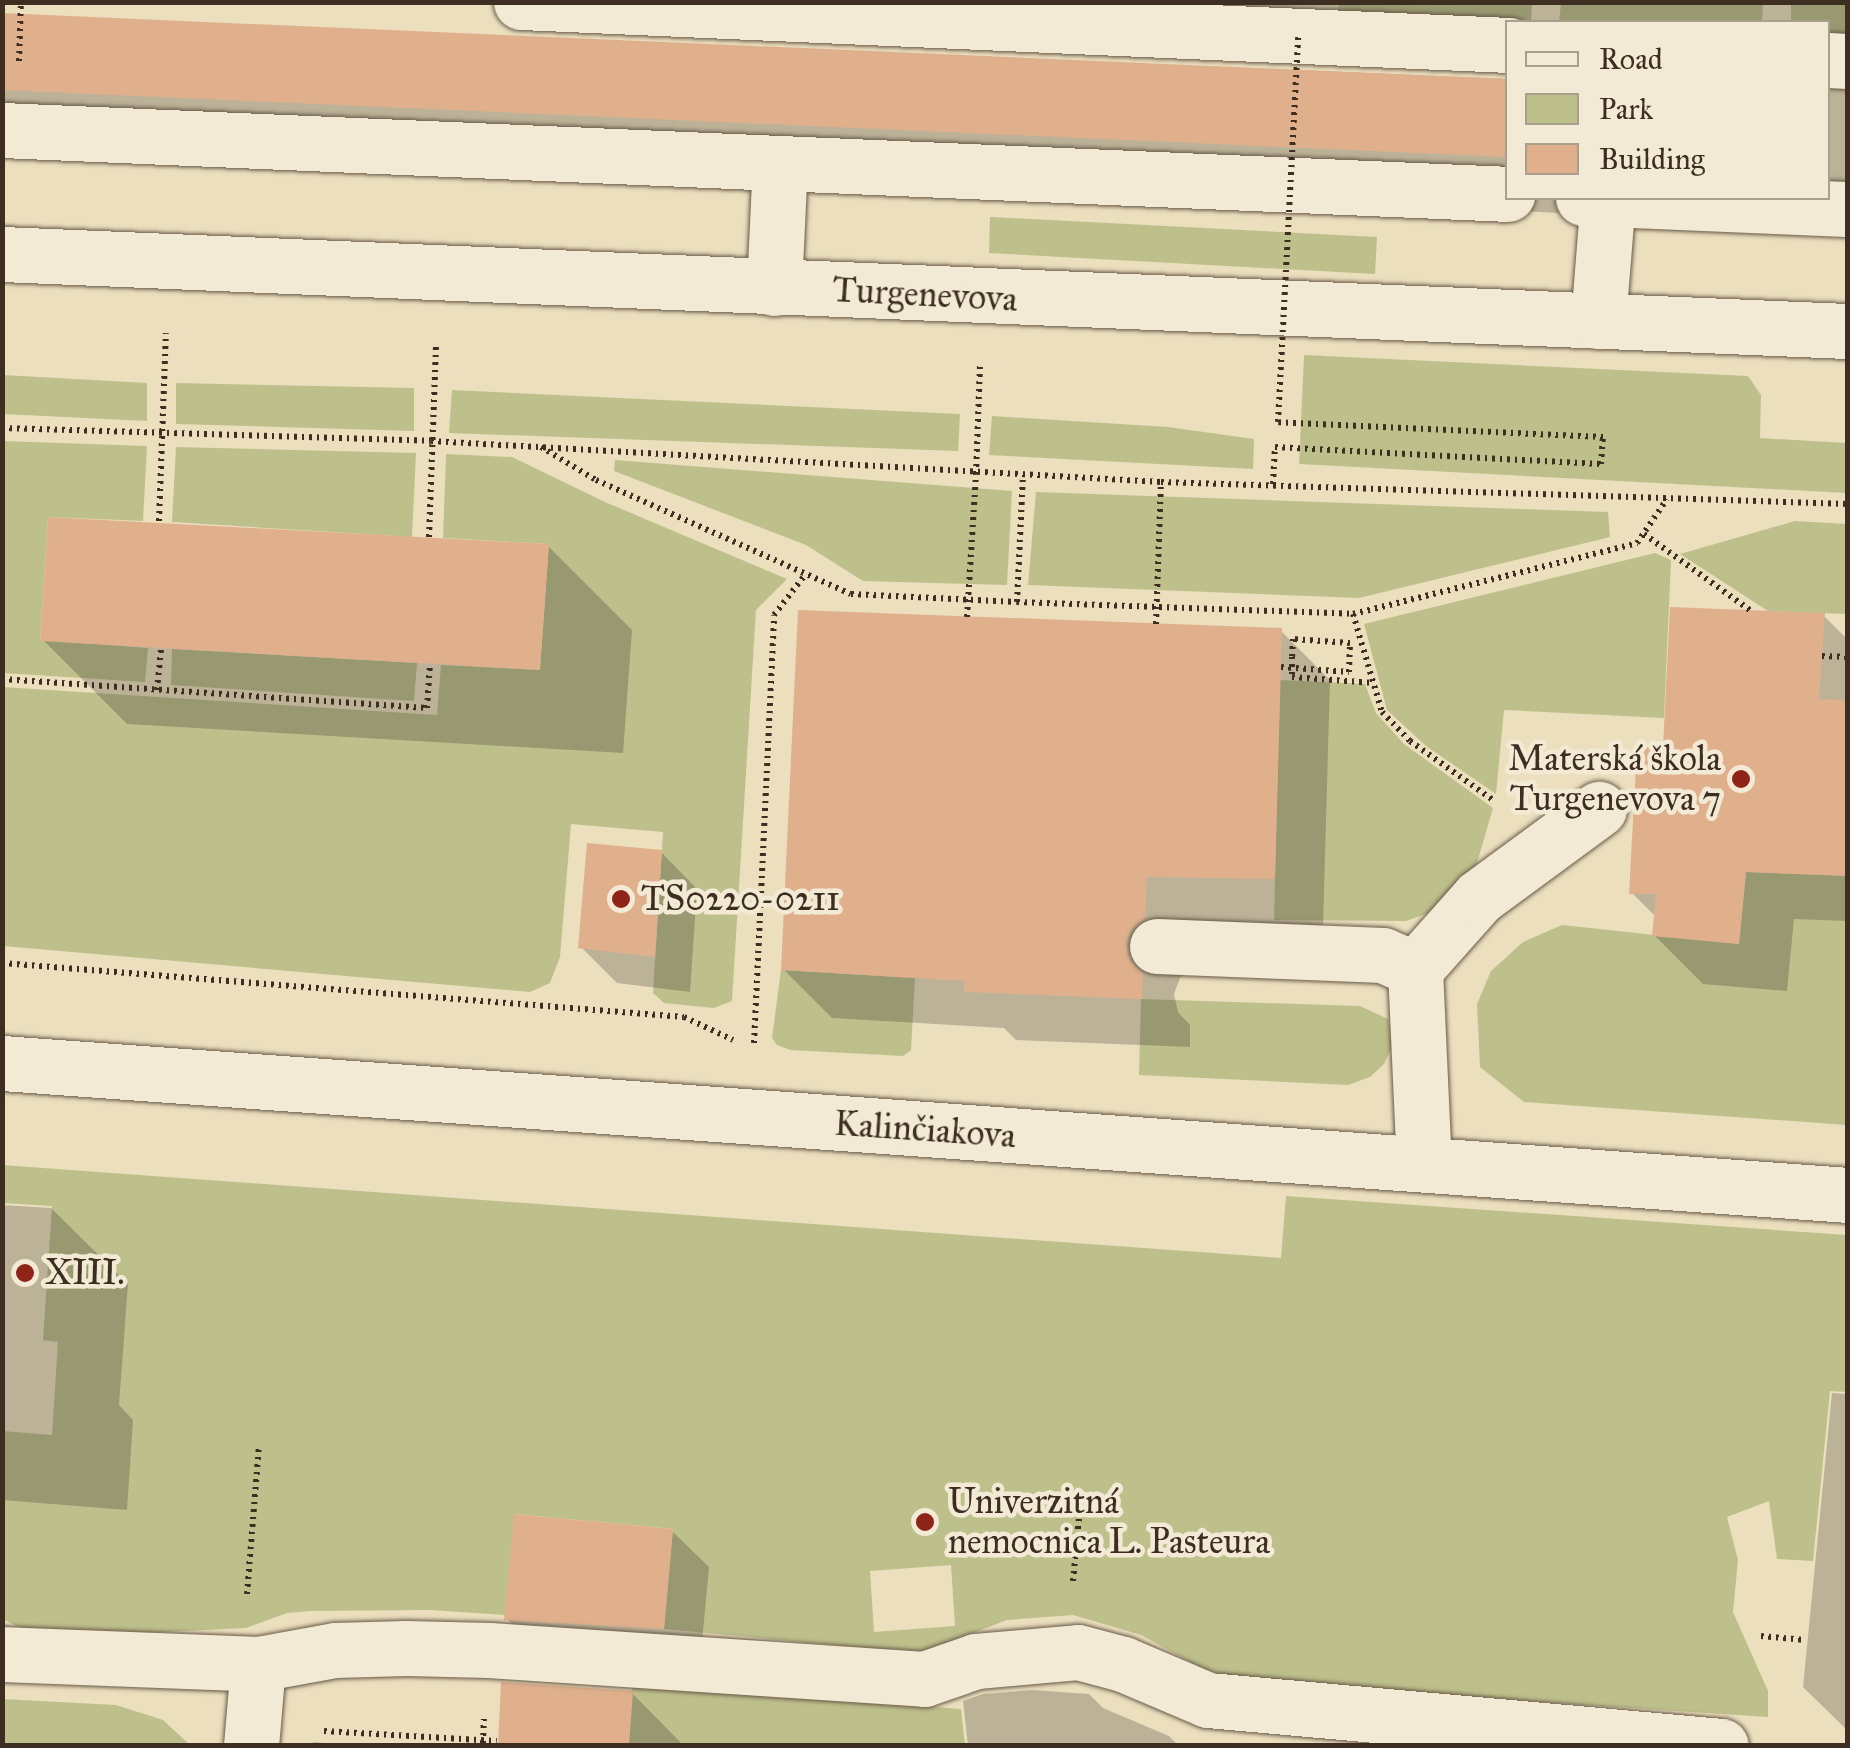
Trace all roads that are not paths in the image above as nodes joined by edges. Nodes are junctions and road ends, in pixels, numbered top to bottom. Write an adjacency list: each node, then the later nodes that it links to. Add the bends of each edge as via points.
1 (520, 2): 2 (street)
2 (1505, 45)
3 (2, 130): 4 (street)
4 (780, 163): 5 (street); 10 (street)
5 (1505, 194)
6 (1608, 200): 11 (street)
7 (1652, 200): 8 (street)
8 (1848, 209)
9 (2, 254): 10 (street, Turgenevova)
10 (774, 288): 11 (street, Turgenevova)
11 (1598, 321): 12 (street, Turgenevova)
12 (1848, 330)
13 (1599, 809): 15 (street, via 1479,897)
14 (1157, 946): 15 (street, via 1383,954)
15 (1415, 969): 17 (street)
16 (2, 1063): 17 (street, Kalinčiakova)
17 (1424, 1164): 18 (street, Kalinčiakova)
18 (1848, 1194)
19 (2, 1654): 20 (street)
20 (250, 1664): 21 (street); 22 (street, via 336,1650 489,1650 924,1679 976,1662 1078,1652 1208,1700)
21 (252, 1735)
22 (1721, 1746)

